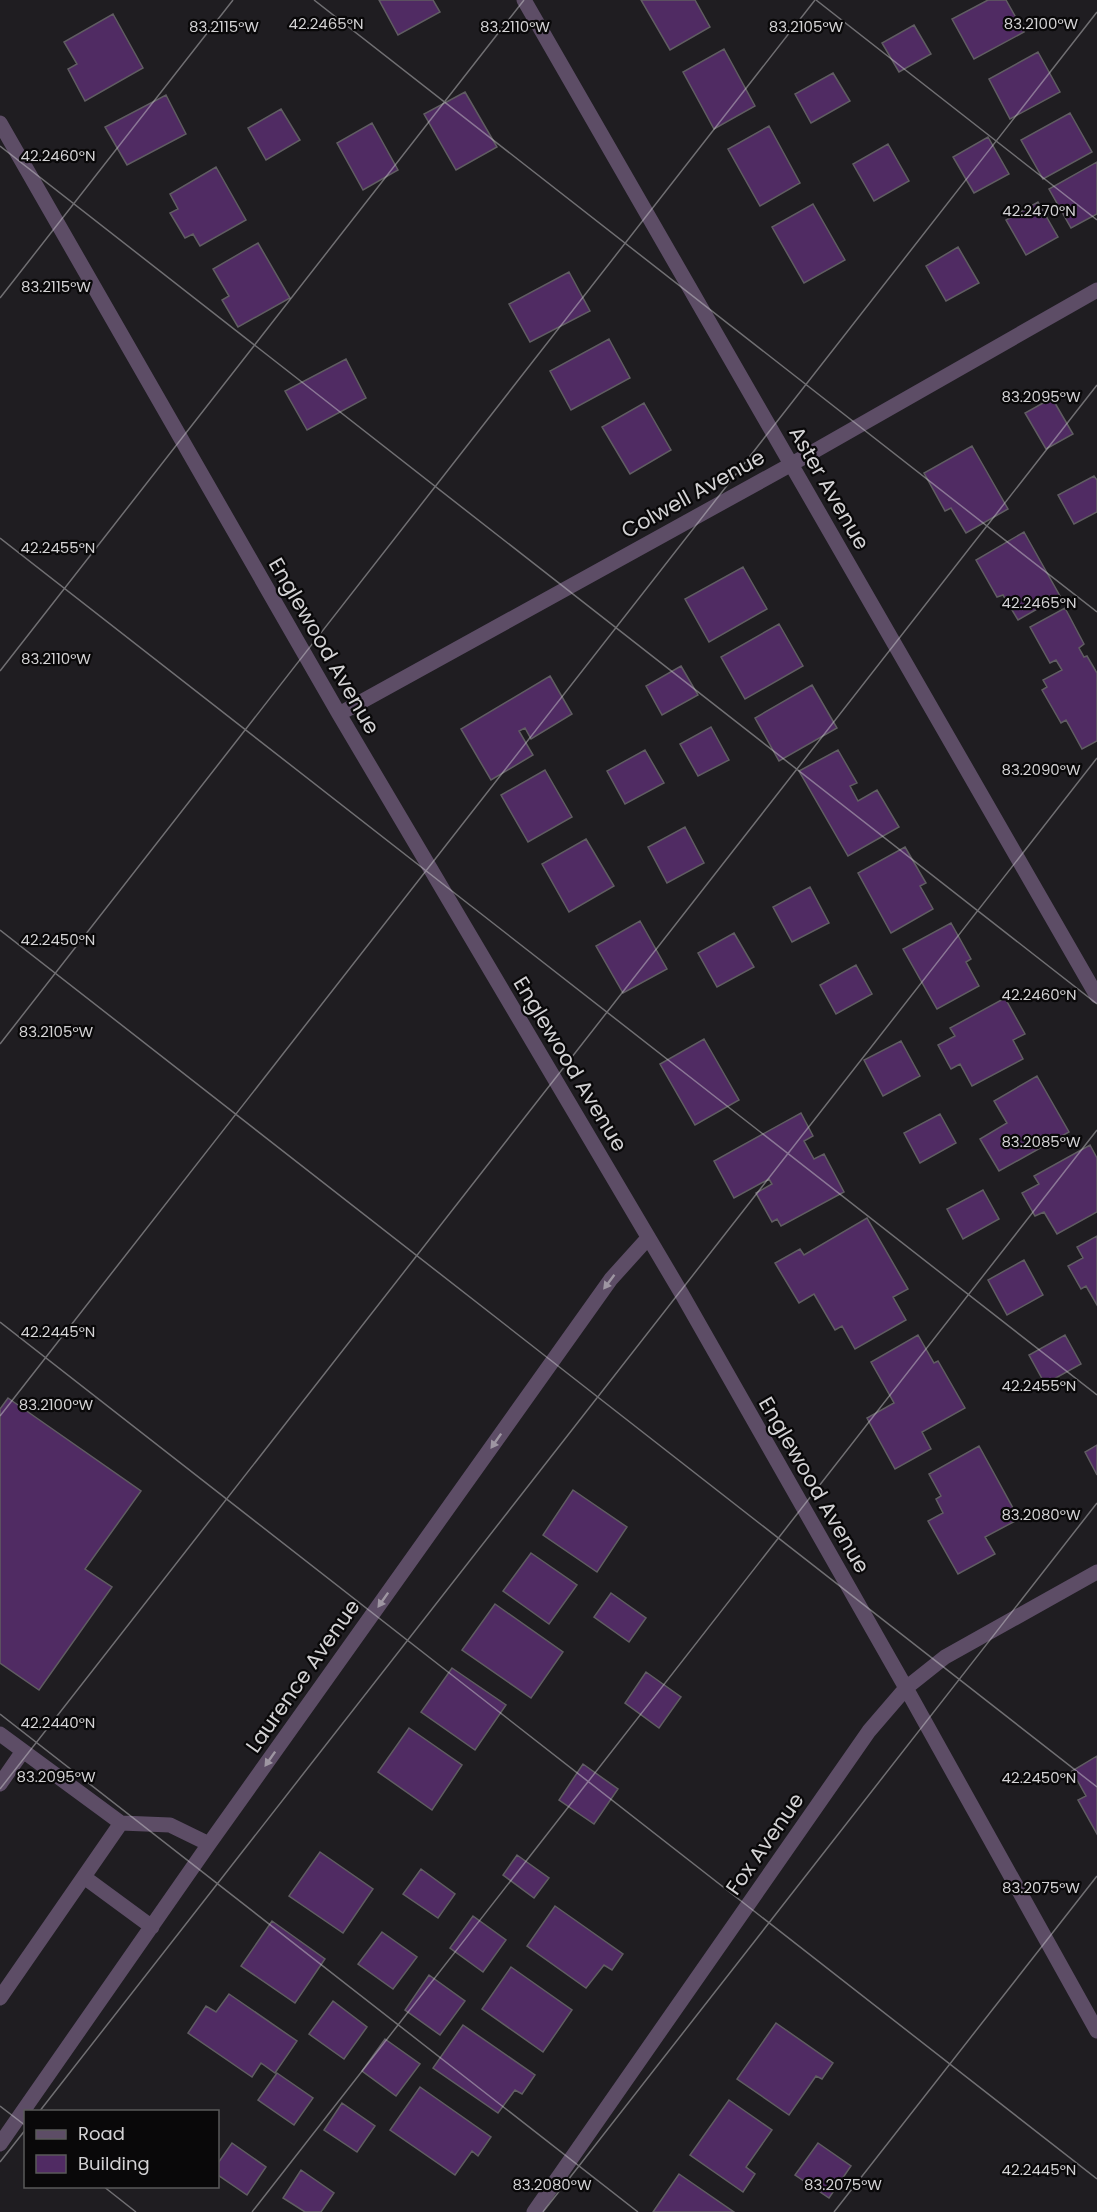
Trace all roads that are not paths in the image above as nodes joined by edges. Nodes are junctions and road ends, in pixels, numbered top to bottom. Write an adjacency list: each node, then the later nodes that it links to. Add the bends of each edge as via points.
1 (524, 0): 4 (street, Aster Avenue)
2 (0, 123): 5 (street, Englewood Avenue)
3 (1097, 290): 4 (street, Colwell Avenue)
4 (790, 465): 5 (street, Colwell Avenue); 6 (street, Aster Avenue)
5 (339, 714): 7 (street, Englewood Avenue)
6 (1097, 996)
7 (648, 1238): 9 (street, Englewood Avenue); 14 (street, Laurence Avenue, one-way to 14, via 611,1279)
8 (1097, 1572): 9 (street, Fox Avenue, via 945,1657)
9 (906, 1688): 18 (street, Englewood Avenue); 20 (street, Fox Avenue, via 869,1731)
10 (0, 1734): 11 (street)
11 (23, 1751): 12 (street); 13 (street)
12 (0, 1784)
13 (122, 1823): 14 (street, via 170,1825); 15 (street)
14 (209, 1844): 16 (street, Laurence Avenue)
15 (84, 1877): 16 (street); 17 (street)
16 (152, 1926): 19 (street, Laurence Avenue)
17 (0, 1998)
18 (1097, 2031)
19 (0, 2144)
20 (534, 2212)

